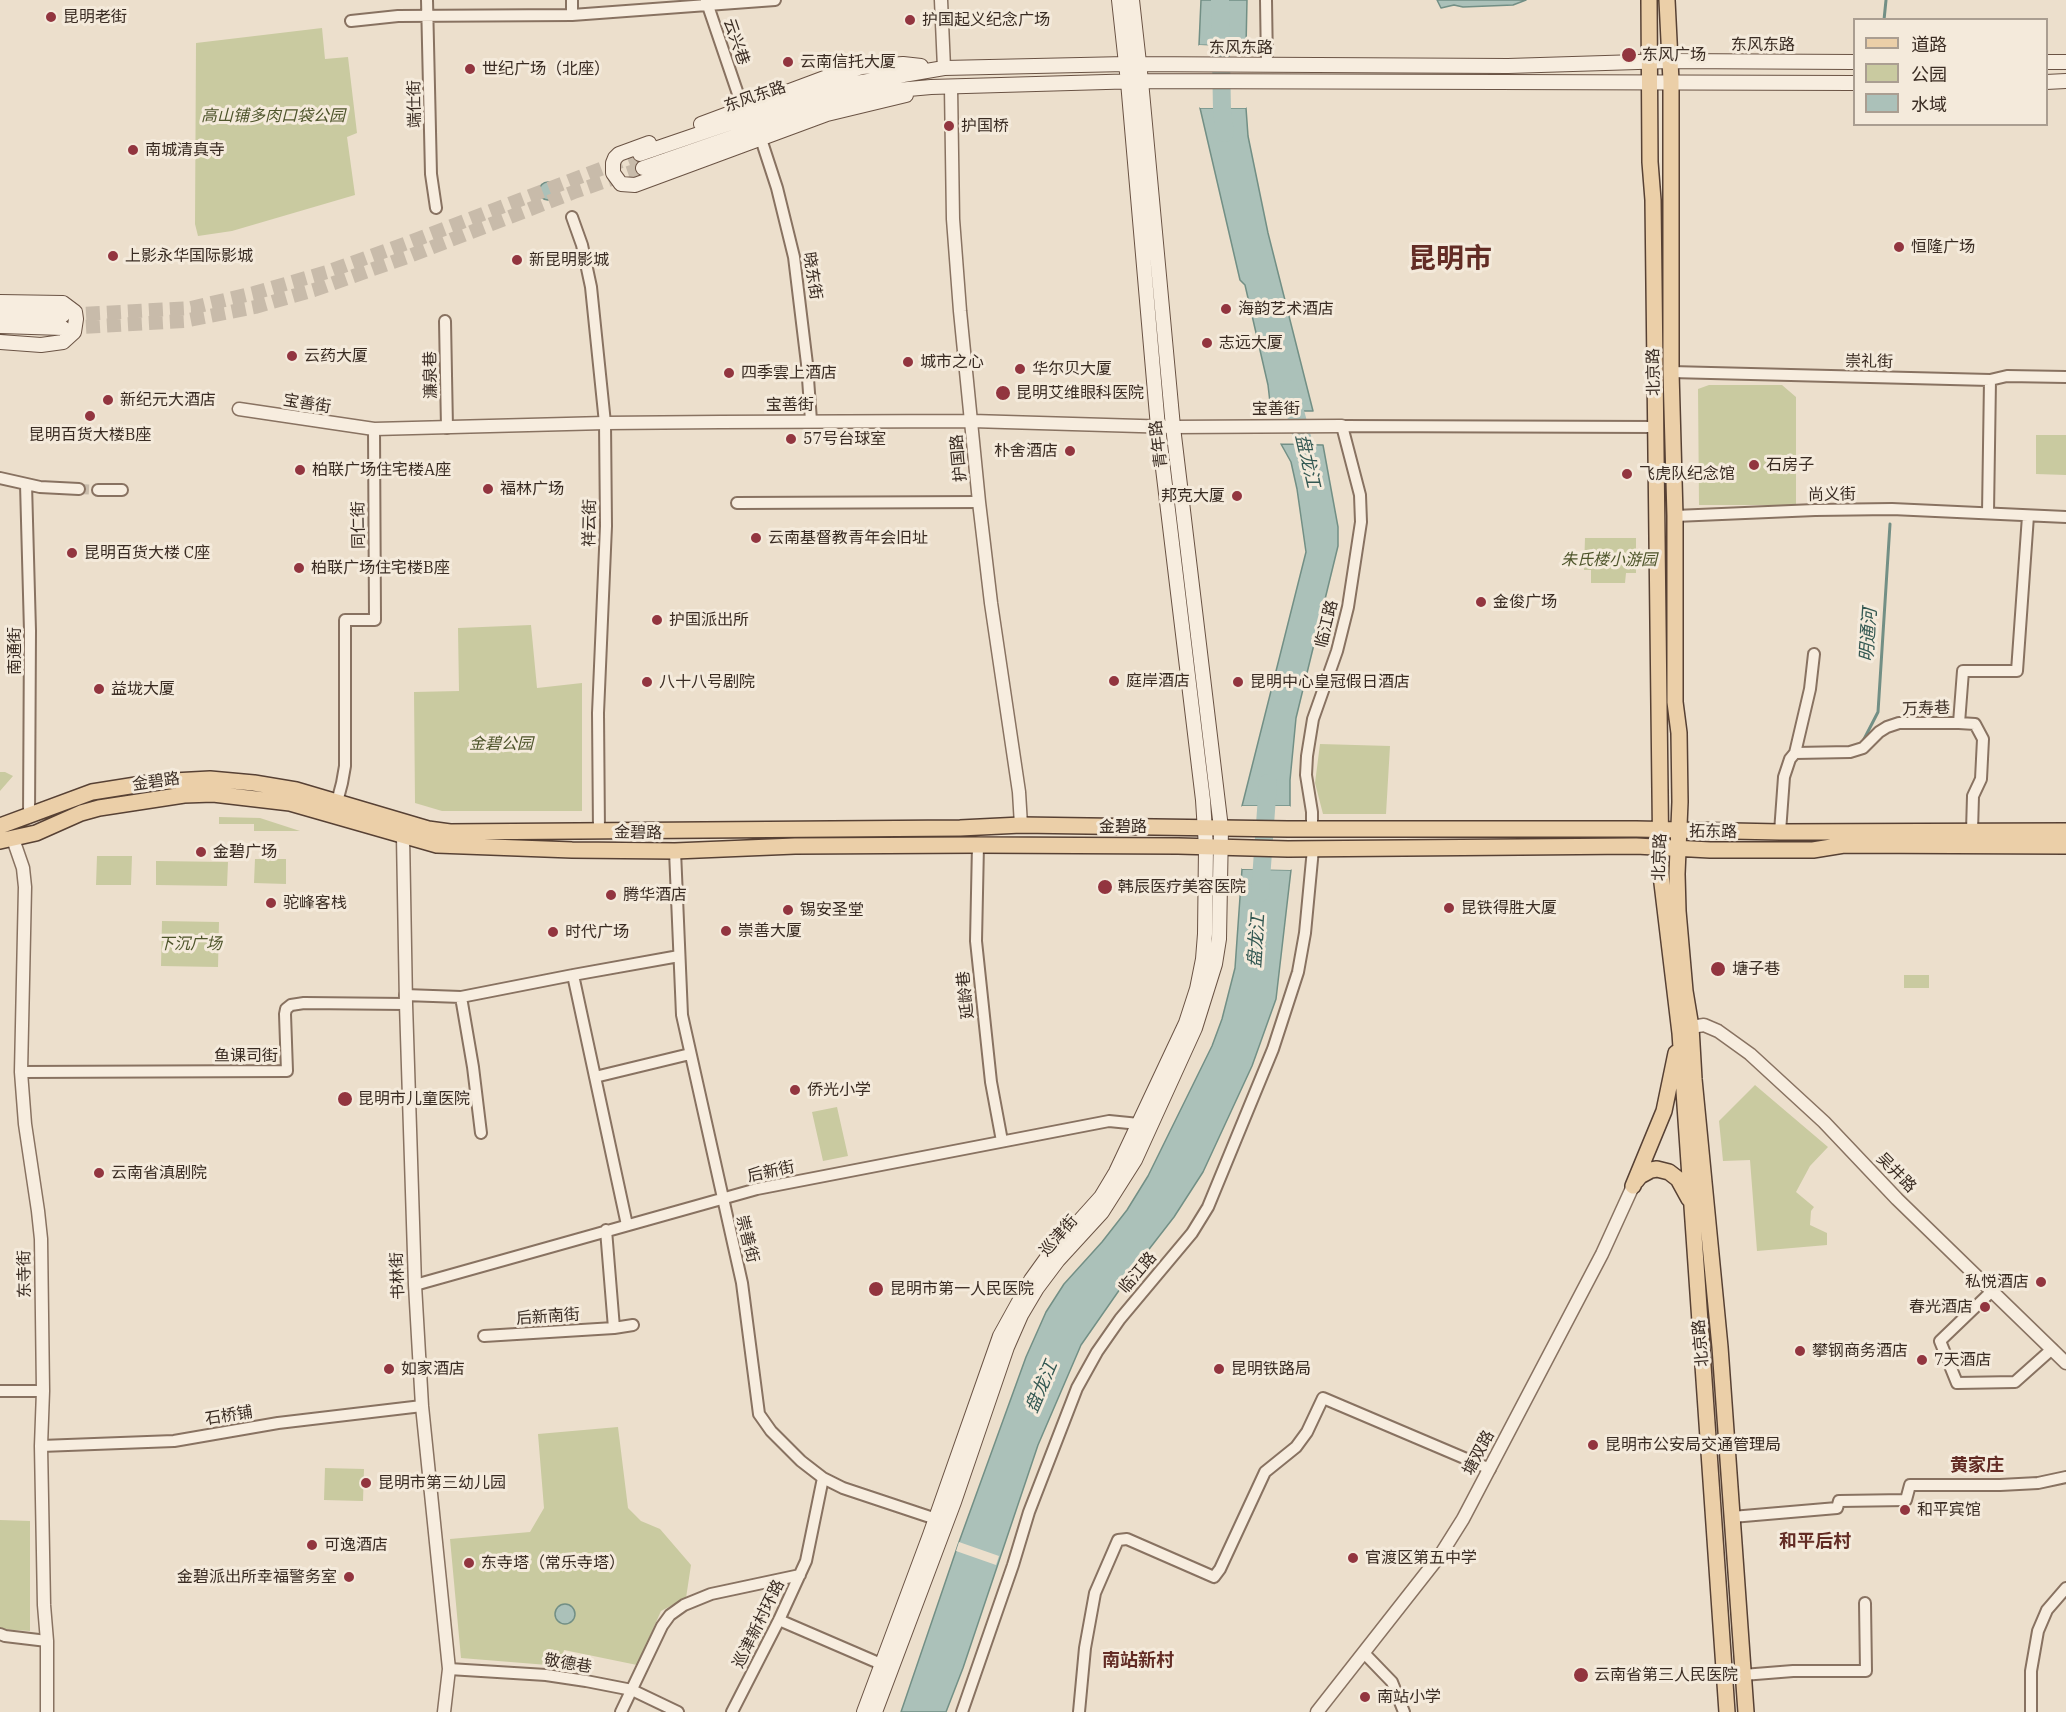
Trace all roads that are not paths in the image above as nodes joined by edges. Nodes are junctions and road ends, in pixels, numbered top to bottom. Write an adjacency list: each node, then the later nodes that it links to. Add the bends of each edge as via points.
1 (427, 0): 12 (street, 端仕街)
2 (572, 0): 11 (street)
3 (775, 0): 10 (street)
4 (941, 0): 21 (street)
5 (1119, 0): 19 (main road, 青年路)
6 (1132, 0): 19 (main road, 青年路)
7 (1266, 0): 20 (street)
8 (1648, 0): 15 (main road, 北京路)
9 (1667, 0): 14 (main road, 北京路)
10 (706, 2): 11 (street); 30 (street, 云兴巷)
11 (572, 15): 12 (street)
12 (428, 16): 13 (street); 32 (street, 端仕街, via 431,174)
13 (351, 21)
14 (1670, 61): 15 (main road, 东风东路); 16 (main road, 东风东路); 23 (main road, 北京路)
15 (1649, 62): 20 (main road, 东风东路); 25 (main road, 北京路)
16 (1853, 62)
17 (2048, 62): 18 (main road)
18 (2066, 62)
19 (1133, 64): 20 (main road, 东风东路); 21 (main road, 东风东路); 22 (main road, 青年路)
20 (1267, 65)
21 (944, 68): 28 (main road, 东风东路, via 838,86 642,161 845,98); 31 (main road, via 862,67 827,77 619,154 613,163 613,173 621,184 635,185)
22 (1135, 81): 25 (main road, 东风东路); 29 (main road, 东风东路); 47 (main road, 青年路); 48 (main road, 青年路)
23 (1671, 81): 25 (main road, 东风东路); 27 (main road, 东风东路); 39 (main road, 北京路)
24 (2066, 81): 26 (main road)
25 (1650, 82): 49 (main road, 北京路)
26 (2048, 82)
27 (1853, 83)
28 (931, 87): 29 (main road, 东风东路); 31 (main road, via 827,114)
29 (951, 87): 44 (street, 护国路, via 953,219)
30 (738, 94)
31 (761, 139): 43 (street, 晓东街, via 794,257)
32 (436, 208)
33 (572, 217): 45 (street, 祥云街, via 591,287)
34 (0, 303): 38 (main road, via 63,303 75,312 76,319 74,332 63,342)
35 (0, 315): 37 (main road, via 63,322)
36 (445, 321): 50 (street, 濂泉巷)
37 (0, 326)
38 (0, 342)
39 (1671, 372): 41 (street, 崇礼街); 60 (main road, 北京路)
40 (2066, 377): 41 (street, 崇礼街, via 2007,376)
41 (1990, 380): 59 (street)
42 (239, 410): 51 (street, 宝善街)
43 (811, 421): 44 (street, 宝善街); 45 (street, 宝善街)
44 (972, 421): 47 (street, 宝善街); 57 (street, 护国路)
45 (605, 423): 50 (street, 宝善街); 77 (street, 祥云街, via 606,521 598,713)
46 (1342, 426): 48 (street, 宝善街); 49 (street); 72 (street, 临江路, via 1360,495 1361,522 1348,607 1313,719 1307,756)
47 (1158, 427): 48 (street, 宝善街); 70 (main road, 青年路)
48 (1173, 427): 70 (main road, 青年路)
49 (1656, 427): 73 (main road, 北京路)
50 (447, 428): 51 (street, 宝善街)
51 (374, 429): 66 (street, 同仁街, via 375,620 345,620 345,766)
52 (0, 478): 53 (street)
53 (26, 484): 54 (street); 67 (street, 南通街)
54 (79, 489)
55 (98, 490): 56 (street)
56 (122, 490)
57 (979, 502): 58 (street); 68 (street, 护国路)
58 (737, 503)
59 (1988, 513): 60 (street, 尚义街, via 1892,509); 61 (street, 尚义街)
60 (1675, 516): 74 (main road, 北京路)
61 (2028, 516): 62 (street, 尚义街); 64 (street, 万寿巷, via 2018,671 1963,671)
62 (2066, 518)
63 (1814, 654): 65 (street)
64 (1959, 723): 65 (street, 万寿巷, via 1899,723 1879,732 1863,748 1850,752); 75 (street, via 1975,724 1983,739 1981,779 1973,796)
65 (1795, 753): 78 (street, via 1784,777)
66 (337, 802): 67 (main road, 金碧路, via 254,783 184,780 92,792); 77 (main road, 金碧路, via 450,832)
67 (29, 817): 69 (main road, 金碧路)
68 (1021, 825): 70 (main road, 金碧路); 77 (main road, 金碧路)
69 (0, 826)
70 (1213, 828): 71 (main road, 金碧路); 83 (main road, 青年路); 84 (main road, 青年路)
71 (1288, 830): 72 (main road, 拓东路)
72 (1312, 830): 73 (main road, 拓东路)
73 (1659, 830): 74 (main road, 拓东路); 85 (main road, 北京路)
74 (1679, 830): 78 (main road, 拓东路); 88 (main road, 北京路)
75 (1972, 831): 76 (main road, 拓东路); 78 (main road, 拓东路)
76 (2066, 831)
77 (600, 832)
78 (1780, 832)
79 (404, 836): 80 (main road, 金碧路, via 290,803 213,794 99,808 36,833); 89 (main road, 金碧路, via 437,845); 93 (street, 书林街)
80 (6, 840): 96 (street, 东寺街, via 23,868 25,887)
81 (978, 845): 83 (main road, 金碧路); 89 (main road, 金碧路); 100 (street, 延龄巷, via 976,941 991,1082)
82 (2066, 846): 88 (main road, 拓东路)
83 (1206, 847): 84 (main road, 金碧路); 98 (main road, 巡津街, via 1205,934 1197,990)
84 (1227, 848): 86 (main road, 金碧路); 121 (main road, 巡津街, via 1215,964 1195,1028 1135,1160 1116,1192 1058,1260 1022,1316)
85 (1659, 848): 87 (main road, 拓东路); 88 (main road, 拓东路); 94 (main road, 北京路, via 1671,969)
86 (1288, 849): 87 (main road, 拓东路)
87 (1313, 849): 141 (street, 临江路, via 1298,972 1273,1049 1208,1207 1192,1233 1120,1319 1077,1388 1029,1512)
88 (1678, 849): 94 (main road, 北京路)
89 (675, 851): 90 (street, 崇善街)
90 (679, 956): 91 (street); 95 (street, 崇善街, via 682,1014)
91 (573, 975): 92 (street); 97 (street)
92 (461, 997): 93 (street); 99 (street)
93 (405, 1000): 96 (street, 鱼课司街, via 291,1005 285,1014 287,1071); 106 (street, 书林街)
94 (1686, 1030): 101 (main road, via 1664,1111); 103 (main road, 北京路); 107 (street, 吴井路, via 1704,1025 1744,1049 1824,1122); 120 (main road, 北京路, via 1720,1347)
95 (690, 1054): 97 (street); 102 (street, 崇善街)
96 (21, 1072): 113 (street, 东寺街, via 41,1239)
97 (595, 1077): 104 (street)
98 (1139, 1124): 100 (street, 后新街, via 1109,1121); 121 (main road, 巡津街, via 1101,1197 1049,1255 1000,1336)
99 (481, 1133)
100 (1002, 1141): 102 (street, 后新街)
101 (1633, 1186): 103 (main road, via 1645,1173 1669,1172 1682,1184); 117 (street, 塘双路)
102 (722, 1198): 104 (street, 后新街); 118 (street, 崇善街, via 742,1282 759,1414 771,1431)
103 (1692, 1211): 145 (main road, 北京路)
104 (627, 1225): 105 (street, 后新街)
105 (606, 1230): 106 (street, 后新街); 109 (street)
106 (415, 1285): 115 (street, 书林街)
107 (1992, 1291): 111 (street, 吴井路); 111 (street, via 1940,1341 1957,1383 2014,1382)
108 (633, 1325): 109 (street, 后新南街)
109 (614, 1328): 110 (street, 后新南街)
110 (484, 1336)
111 (2052, 1349): 112 (street, 吴井路)
112 (2066, 1363)
113 (43, 1390): 114 (street); 116 (street, 东寺街)
114 (0, 1391)
115 (422, 1406): 116 (street, 石桥铺, via 278,1423 174,1441); 131 (street, 书林街)
116 (41, 1446): 128 (street, 东寺街)
117 (1490, 1469): 129 (street, 塘双路, via 1441,1554); 142 (street, via 1323,1398 1296,1447 1265,1472 1214,1577 1127,1539 1118,1539 1095,1593)
118 (823, 1478): 121 (street, 崇善街); 122 (street)
119 (2066, 1478): 120 (street, via 2038,1483 1910,1485 1906,1500 1839,1501 1837,1508)
120 (1732, 1517): 132 (main road, 北京路)
121 (941, 1520): 130 (main road, 巡津街); 140 (main road, 巡津街)
122 (800, 1575): 126 (street, 巡津新村环路); 133 (street, 巡津新村环路, via 711,1594 684,1605 662,1626)
123 (2066, 1588): 124 (street)
124 (2061, 1600): 147 (street, via 2045,1615 2038,1630)
125 (1865, 1603): 132 (street, via 1866,1671)
126 (779, 1620): 130 (street); 138 (street, 巡津新村环路)
127 (0, 1634): 128 (street)
128 (47, 1641): 134 (street, 东寺街)
129 (1364, 1653): 143 (street, 塘双路); 144 (street, via 1392,1682)
130 (881, 1664): 139 (main road, 巡津街)
131 (449, 1669): 133 (street, 敬德巷, via 546,1675); 135 (street, 书林街)
132 (1743, 1675): 146 (main road, 北京路)
133 (632, 1690): 136 (street, 巡津新村环路); 137 (street, 敬德巷)
134 (47, 1712)
135 (444, 1712)
136 (621, 1712)
137 (678, 1712)
138 (732, 1712)
139 (864, 1712)
140 (875, 1712)
141 (962, 1712)
142 (1078, 1712)
143 (1317, 1712)
144 (1404, 1712)
145 (1727, 1712)
146 (1746, 1712)
147 (2031, 1712)

